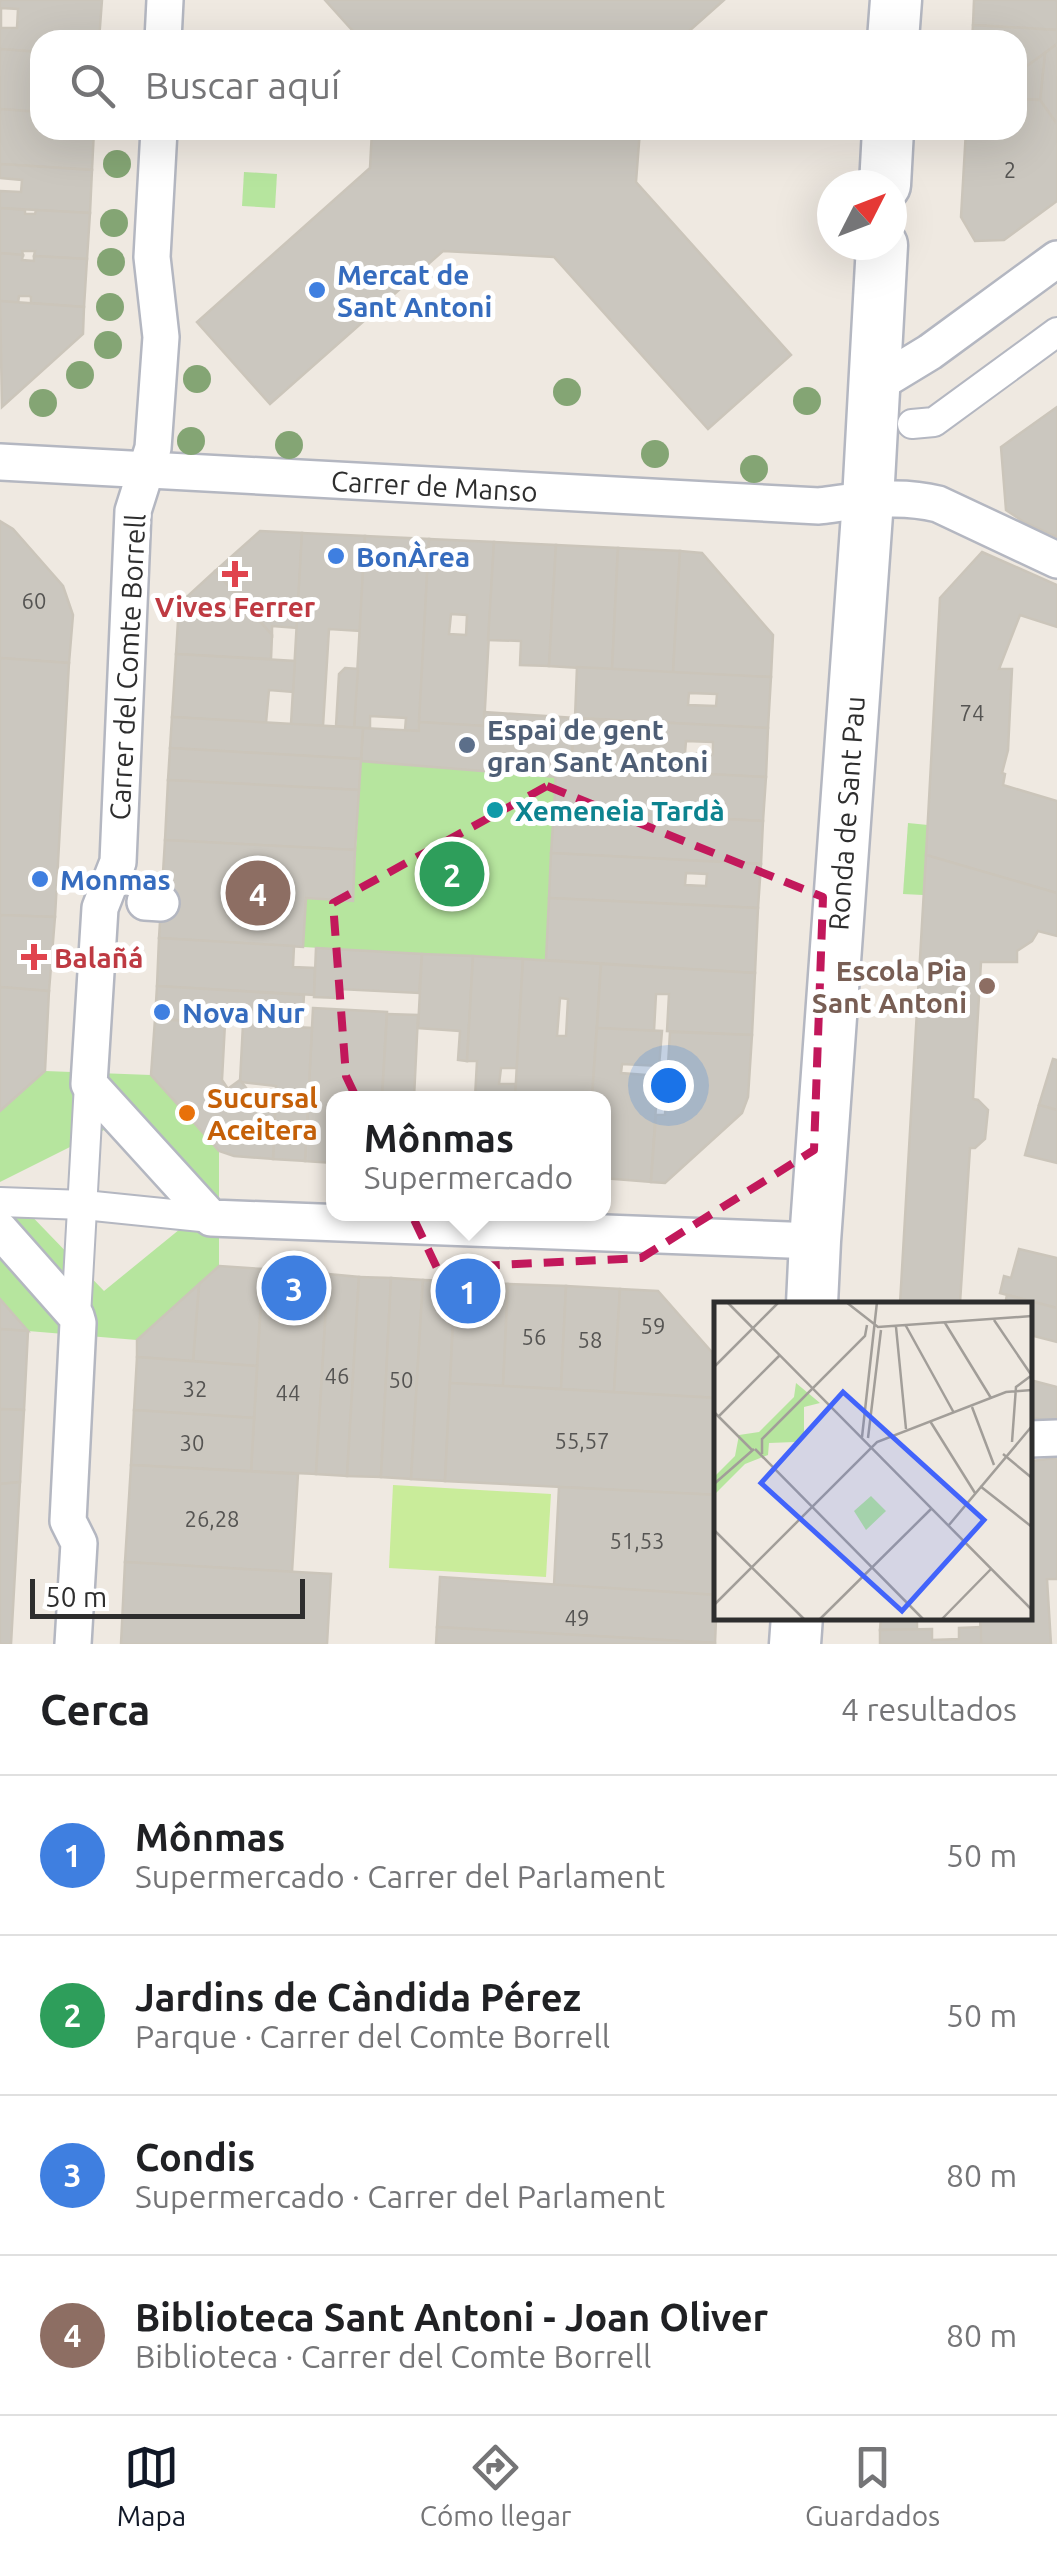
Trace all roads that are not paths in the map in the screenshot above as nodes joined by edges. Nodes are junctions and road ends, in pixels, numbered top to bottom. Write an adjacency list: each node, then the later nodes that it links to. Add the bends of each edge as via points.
1 (165, 0): 3 (street)
2 (896, 0): 4 (main road)
3 (164, 30)
4 (894, 30)
5 (158, 140): 14 (street, Carrer del Comte Borrell, via 152,257 161,337)
6 (887, 140): 7 (main road)
7 (886, 170)
8 (1057, 259): 11 (street)
9 (881, 260): 11 (main road, Ronda de Sant Pau)
10 (1057, 332): 12 (street, via 934,422)
11 (874, 386): 15 (main road, Ronda de Sant Pau)
12 (912, 424)
13 (0, 462): 14 (street, Carrer de Manso)
14 (145, 470): 15 (street, Carrer de Manso, via 819,506); 17 (street, Carrer del Comte Borrell, via 132,511 118,862 100,908)
15 (868, 500): 16 (street, Carrer de Manso, via 938,504); 22 (main road, Ronda de Sant Pau)
16 (1057, 560)
17 (89, 1084): 19 (street, Carrer del Comte Borrell); 20 (street)
18 (0, 1202): 19 (street)
19 (84, 1205): 20 (street); 24 (street, Carrer del Comte Borrell)
20 (212, 1218): 22 (street)
21 (0, 1230): 24 (street)
22 (815, 1241): 23 (main road, Ronda de Sant Pau)
23 (812, 1302)
24 (76, 1316): 28 (street, Carrer del Comte Borrell, via 68,1521 79,1543)
25 (1057, 1438): 26 (street)
26 (1032, 1440)
27 (797, 1619): 29 (main road)
28 (73, 1644)
29 (795, 1644)

